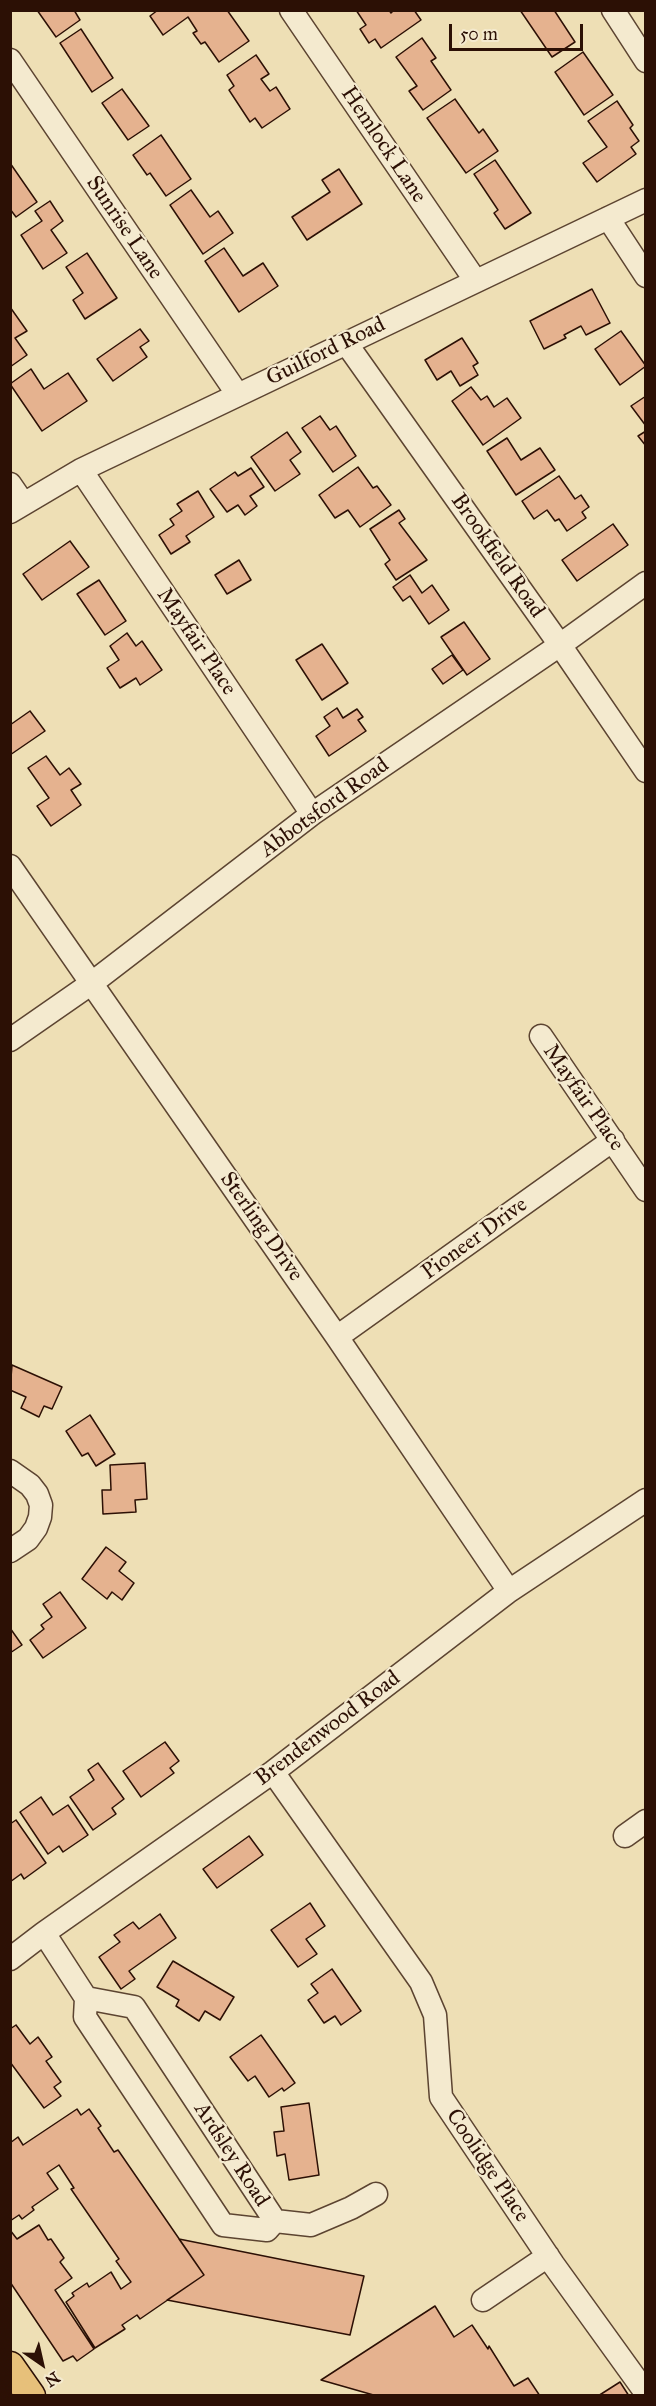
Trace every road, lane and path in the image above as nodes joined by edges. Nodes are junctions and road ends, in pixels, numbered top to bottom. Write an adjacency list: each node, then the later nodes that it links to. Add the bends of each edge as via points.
1 (291, 10): 8 (street, Hemlock Lane)
2 (613, 10): 4 (street)
3 (10, 60): 10 (street, Sunrise Lane)
4 (645, 61)
5 (645, 200): 6 (street, Guilford Road)
6 (608, 218): 7 (street); 8 (street, Guilford Road)
7 (645, 276)
8 (475, 280): 9 (street, Guilford Road)
9 (346, 343): 10 (street, Guilford Road); 15 (street, Brookfield Road)
10 (238, 395): 11 (street, Guilford Road)
11 (81, 470): 13 (street, Guilford Road); 17 (street, Mayfair Place)
12 (10, 484): 13 (street)
13 (17, 507)
14 (645, 583): 15 (street, Abbotsford Road)
15 (560, 645): 16 (street, Brookfield Road); 17 (street, Abbotsford Road)
16 (645, 771)
17 (312, 814): 19 (street, Abbotsford Road)
18 (10, 866): 19 (street, Sterling Drive)
19 (92, 983): 21 (street, Abbotsford Road); 24 (street, Sterling Drive)
20 (541, 1036): 22 (street, Mayfair Place)
21 (10, 1040)
22 (613, 1140): 23 (street, Mayfair Place); 24 (street, Pioneer Drive)
23 (645, 1190)
24 (337, 1337): 28 (street, Sterling Drive)
25 (10, 1471): 27 (street, via 30,1485 41,1505 36,1528)
26 (645, 1500): 28 (street, Brendenwood Road)
27 (10, 1551)
28 (509, 1591): 29 (street, Brendenwood Road)
29 (273, 1772): 32 (street, Brendenwood Road); 37 (street, Coolidge Place, via 421,1982 435,2015 441,2097)
30 (645, 1821): 31 (street)
31 (625, 1836)
32 (44, 1933): 33 (street, Brendenwood Road); 34 (street, Ardsley Road)
33 (10, 1959)
34 (86, 1998): 36 (street, Ardsley Road, via 134,2007); 36 (street, Ardsley Road, via 85,2017 223,2225 267,2230)
35 (376, 2194): 36 (street, via 311,2225)
36 (275, 2221)
37 (548, 2256): 38 (street); 40 (street, Coolidge Place)
38 (483, 2300)
39 (10, 2366): 41 (main road)
40 (645, 2393)
41 (31, 2396)

